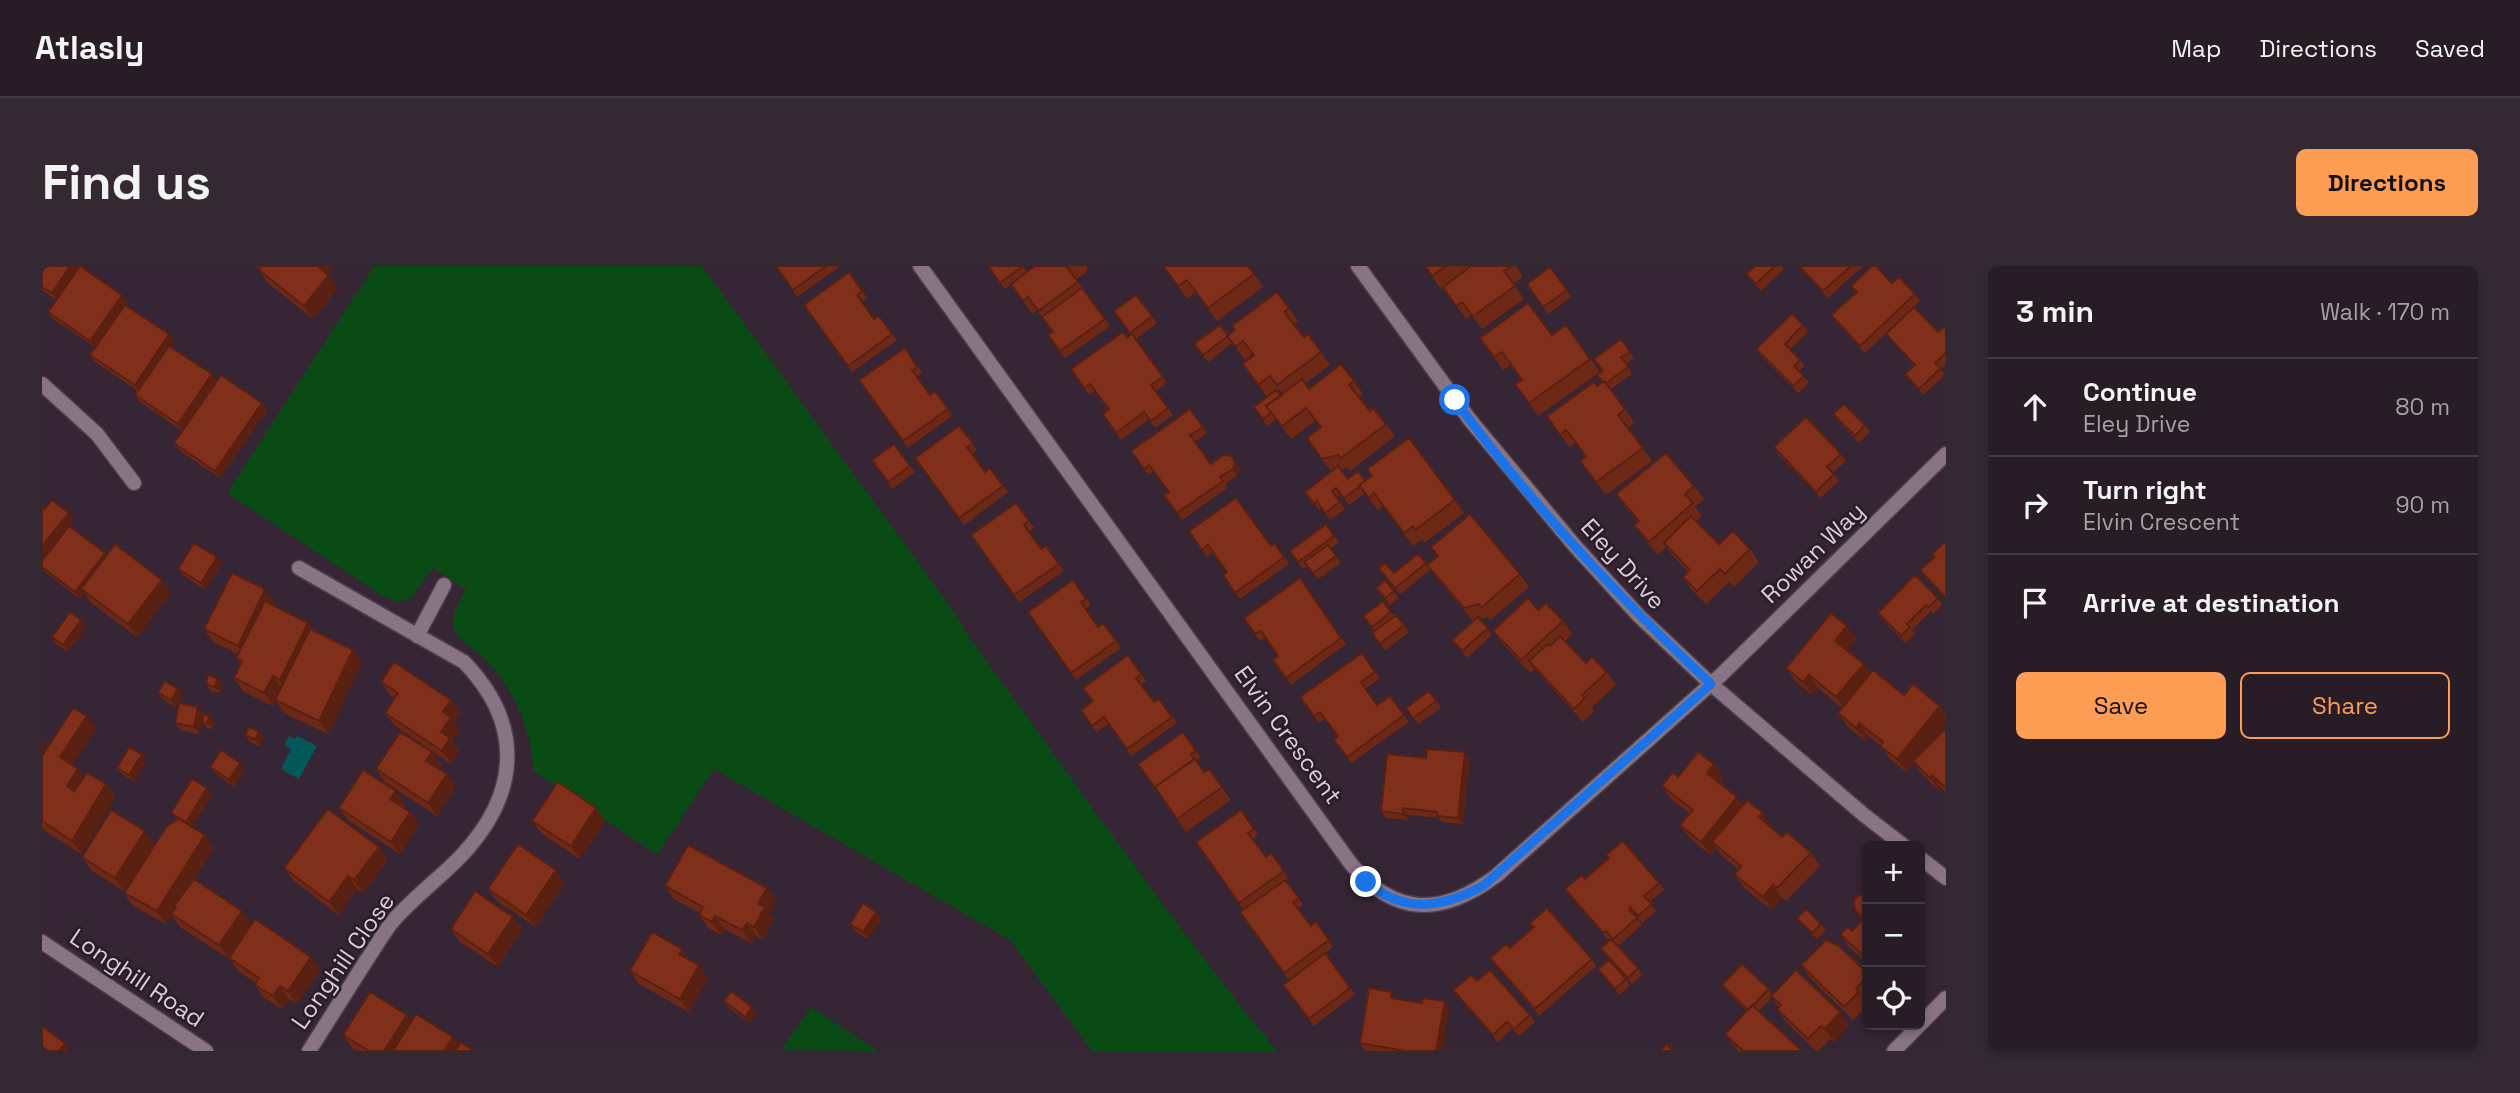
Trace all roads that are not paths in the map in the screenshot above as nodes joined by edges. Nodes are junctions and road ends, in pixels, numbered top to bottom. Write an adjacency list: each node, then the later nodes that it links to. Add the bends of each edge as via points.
1 (920, 266): 9 (street, Elvin Crescent, via 1351,864 1385,895 1410,904 1434,904 1483,886)
2 (1358, 266): 9 (street, Eley Drive, via 1470,419 1575,546 1639,616)
3 (42, 384): 5 (street, via 97,434)
4 (1946, 454): 9 (street, Rowan Way)
5 (134, 483)
6 (299, 568): 8 (street, Longhill Close)
7 (444, 585): 8 (street)
8 (417, 636): 16 (street, Longhill Close, via 464,662 489,692 504,724 506,778 499,800 475,839 391,924)
9 (1711, 684): 10 (street, Eley Drive)
10 (1897, 841)
11 (1925, 862): 12 (street)
12 (1946, 878)
13 (42, 942): 15 (street, Longhill Road)
14 (1946, 998): 17 (street)
15 (206, 1051)
16 (309, 1051)
17 (1894, 1051)

